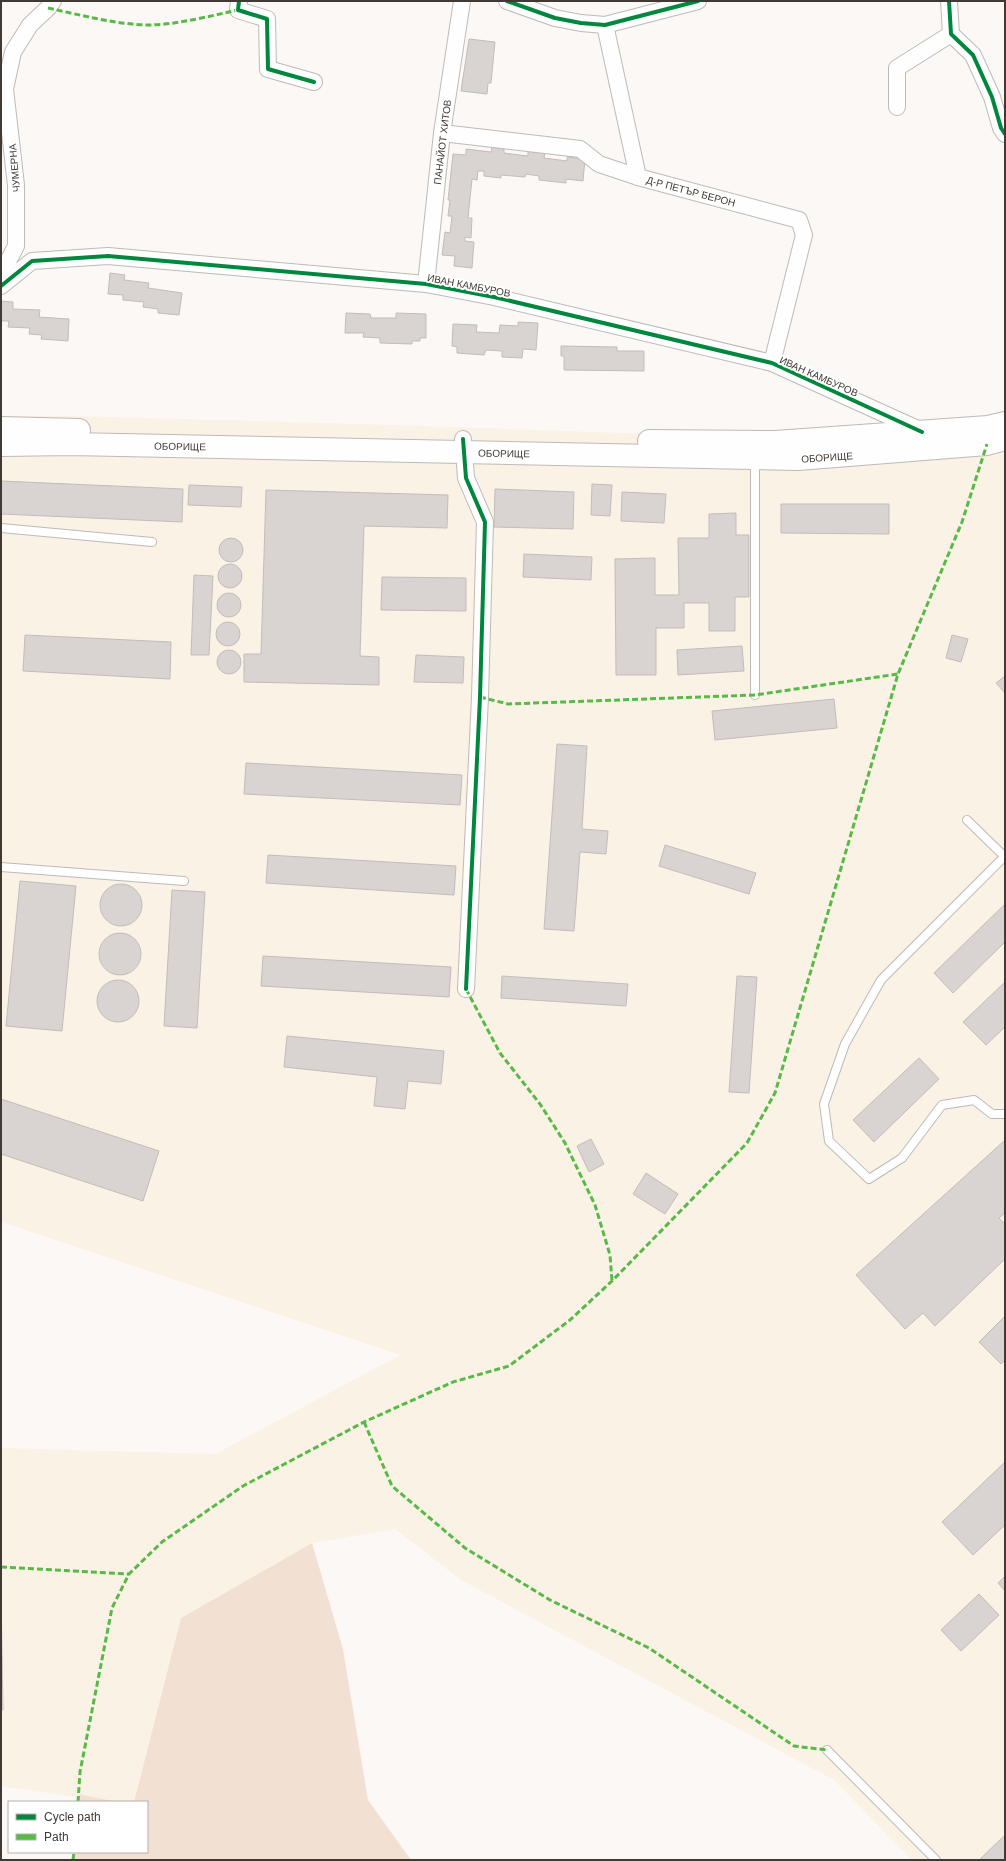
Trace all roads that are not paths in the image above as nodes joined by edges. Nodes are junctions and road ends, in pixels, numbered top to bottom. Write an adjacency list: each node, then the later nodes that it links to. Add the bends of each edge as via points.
1 (53, 1): 14 (street, ЧУМЕРНА, via 30,25 13,52 5,90 16,185 16,246)
2 (239, 1): 9 (street, via 238,10 267,19 268,69)
3 (462, 1): 11 (street, ПАНАЙОТ ХИТОВ)
4 (507, 1): 7 (street, via 555,18)
5 (698, 1): 7 (street)
6 (949, 1): 8 (street)
7 (605, 24): 13 (street)
8 (951, 34): 10 (street, via 897,68); 12 (street, via 973,55)
9 (314, 82)
10 (897, 107)
11 (442, 132): 13 (street, Д-Р ПЕТЪР БЕРОН, via 580,149 599,164); 15 (street, ПАНАЙОТ ХИТОВ)
12 (1005, 134)
13 (638, 177): 17 (street, Д-Р ПЕТЪР БЕРОН, via 799,220 804,235)
14 (1, 275)
15 (426, 284): 16 (street, ИВАН КАМБУРОВ, via 108,256 32,262); 17 (street, ИВАН КАМБУРОВ, via 494,297)
16 (1, 286)
17 (772, 363): 20 (street, ИВАН КАМБУРОВ)
18 (1005, 423): 20 (main road, ОБОРИЩЕ, via 988,427)
19 (1, 428): 23 (main road, ОБОРИЩЕ)
20 (922, 432): 23 (main road, ОБОРИЩЕ, via 775,442)
21 (1005, 439): 24 (main road, ОБОРИЩЕ, via 987,444 798,459)
22 (1, 445): 23 (main road, ОБОРИЩЕ)
23 (464, 446): 24 (main road, ОБОРИЩЕ); 32 (street, via 466,478 485,522 480,697)
24 (755, 458): 27 (lane)
25 (1, 528): 26 (lane)
26 (152, 542)
27 (755, 695)
28 (967, 820): 29 (lane)
29 (1005, 856): 33 (lane, via 881,980 845,1044 824,1104 829,1141 869,1179 902,1158 942,1105 974,1100 992,1114)
30 (1, 867): 31 (lane)
31 (184, 881)
32 (466, 989)
33 (1005, 1114)
34 (827, 1750): 35 (lane)
35 (936, 1860)

